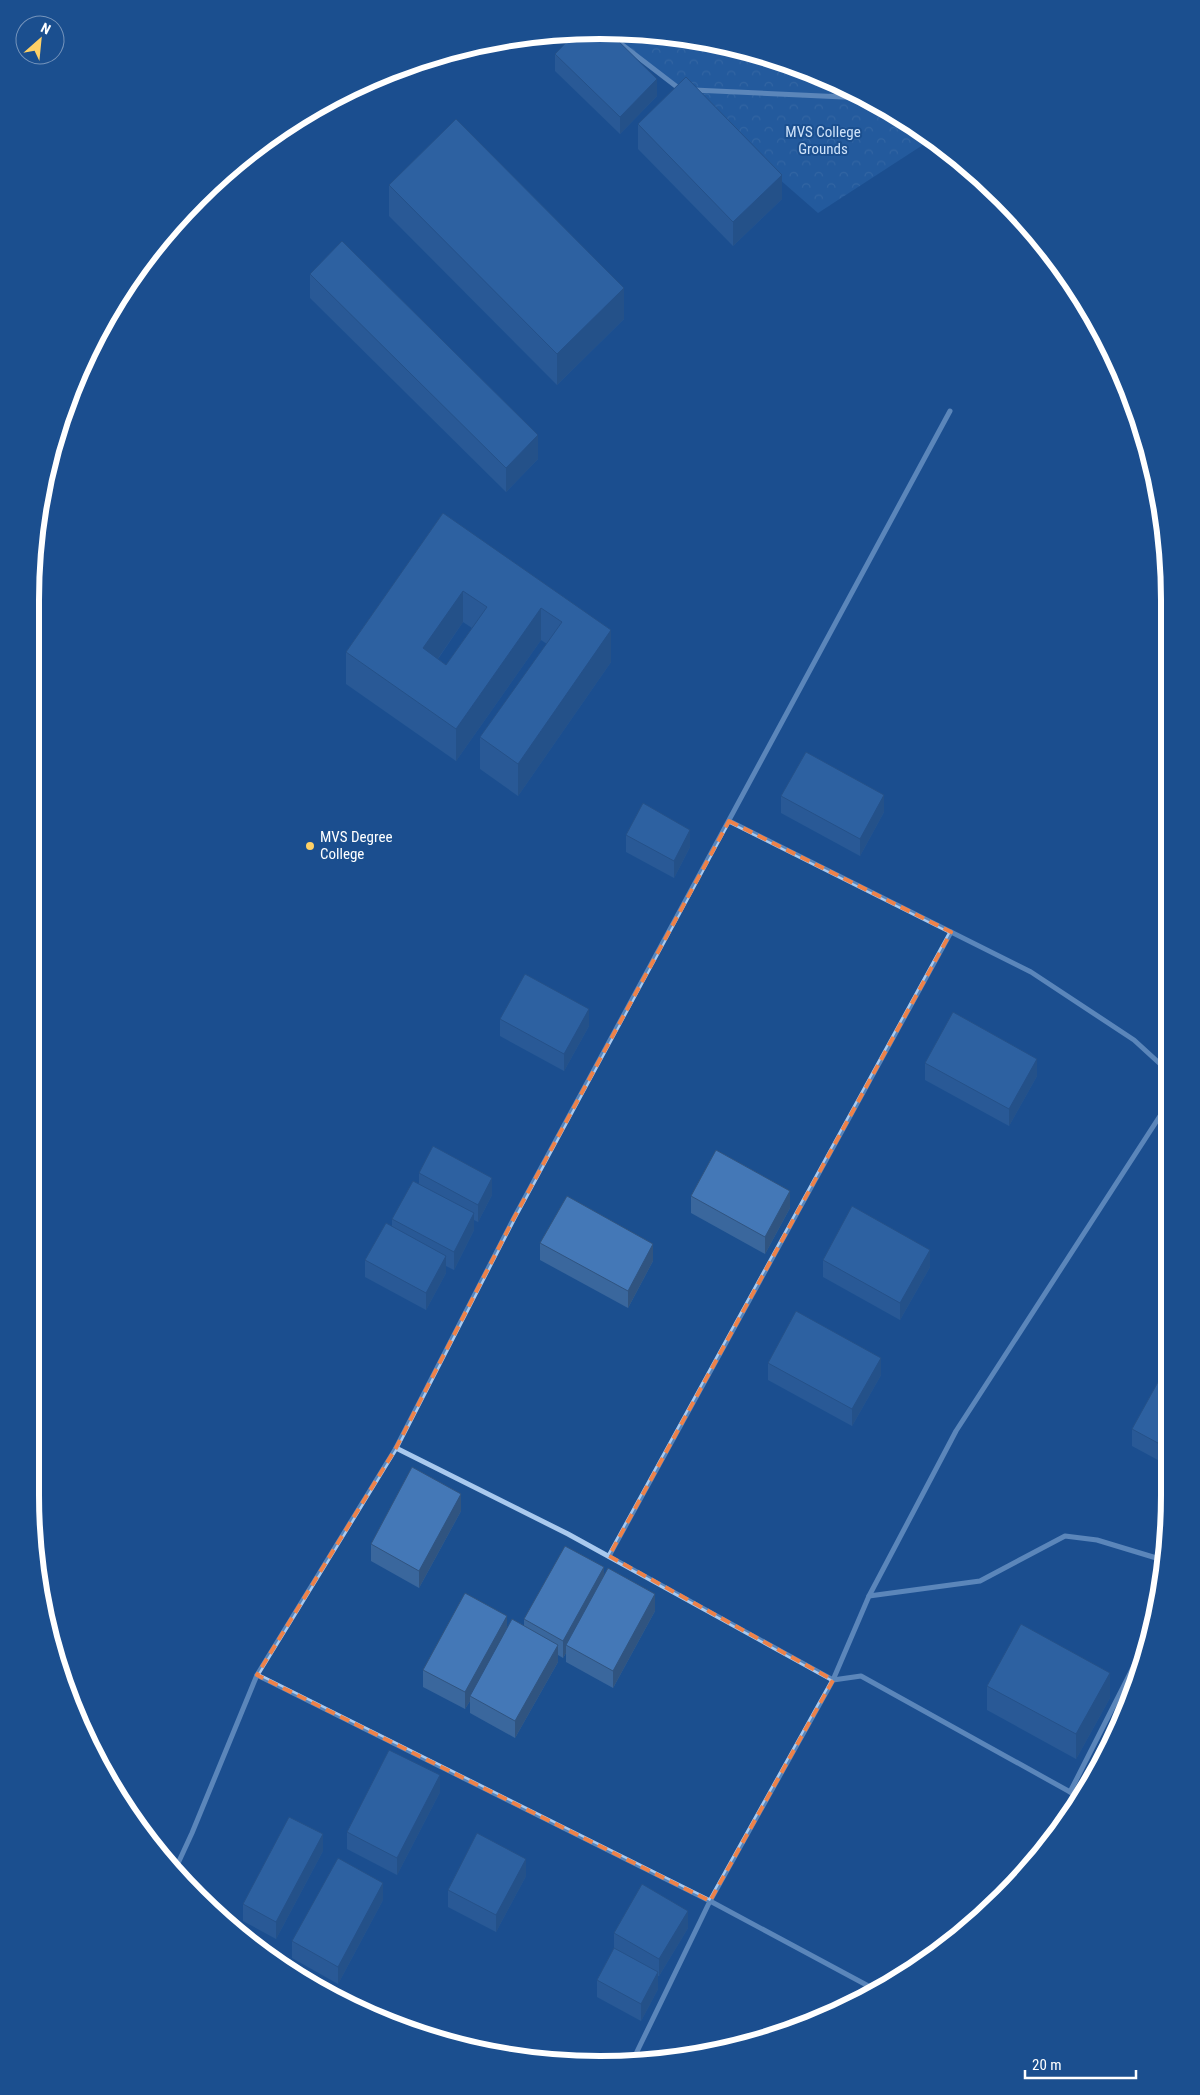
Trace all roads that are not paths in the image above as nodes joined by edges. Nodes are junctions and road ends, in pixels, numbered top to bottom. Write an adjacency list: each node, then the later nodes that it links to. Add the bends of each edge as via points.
1 (616, 39): 2 (street, via 680,90)
2 (849, 97)
3 (950, 411): 4 (street)
4 (729, 821): 5 (street); 8 (street, via 514,1218)
5 (951, 932): 6 (street, via 1030,972 1134,1040); 9 (street)
6 (1161, 1065)
7 (1161, 1114): 11 (street, via 956,1431)
8 (396, 1448): 9 (street); 13 (street)
9 (609, 1556): 14 (street)
10 (1157, 1558): 11 (street, via 1097,1540 1066,1536 980,1581)
11 (869, 1596): 14 (street)
12 (1134, 1666): 15 (street)
13 (257, 1675): 17 (street); 18 (street)
14 (833, 1680): 15 (street, via 861,1676); 18 (street)
15 (1070, 1792): 16 (street)
16 (1075, 1795)
17 (178, 1864)
18 (710, 1901): 19 (street); 20 (street)
19 (870, 1987)
20 (635, 2055)

